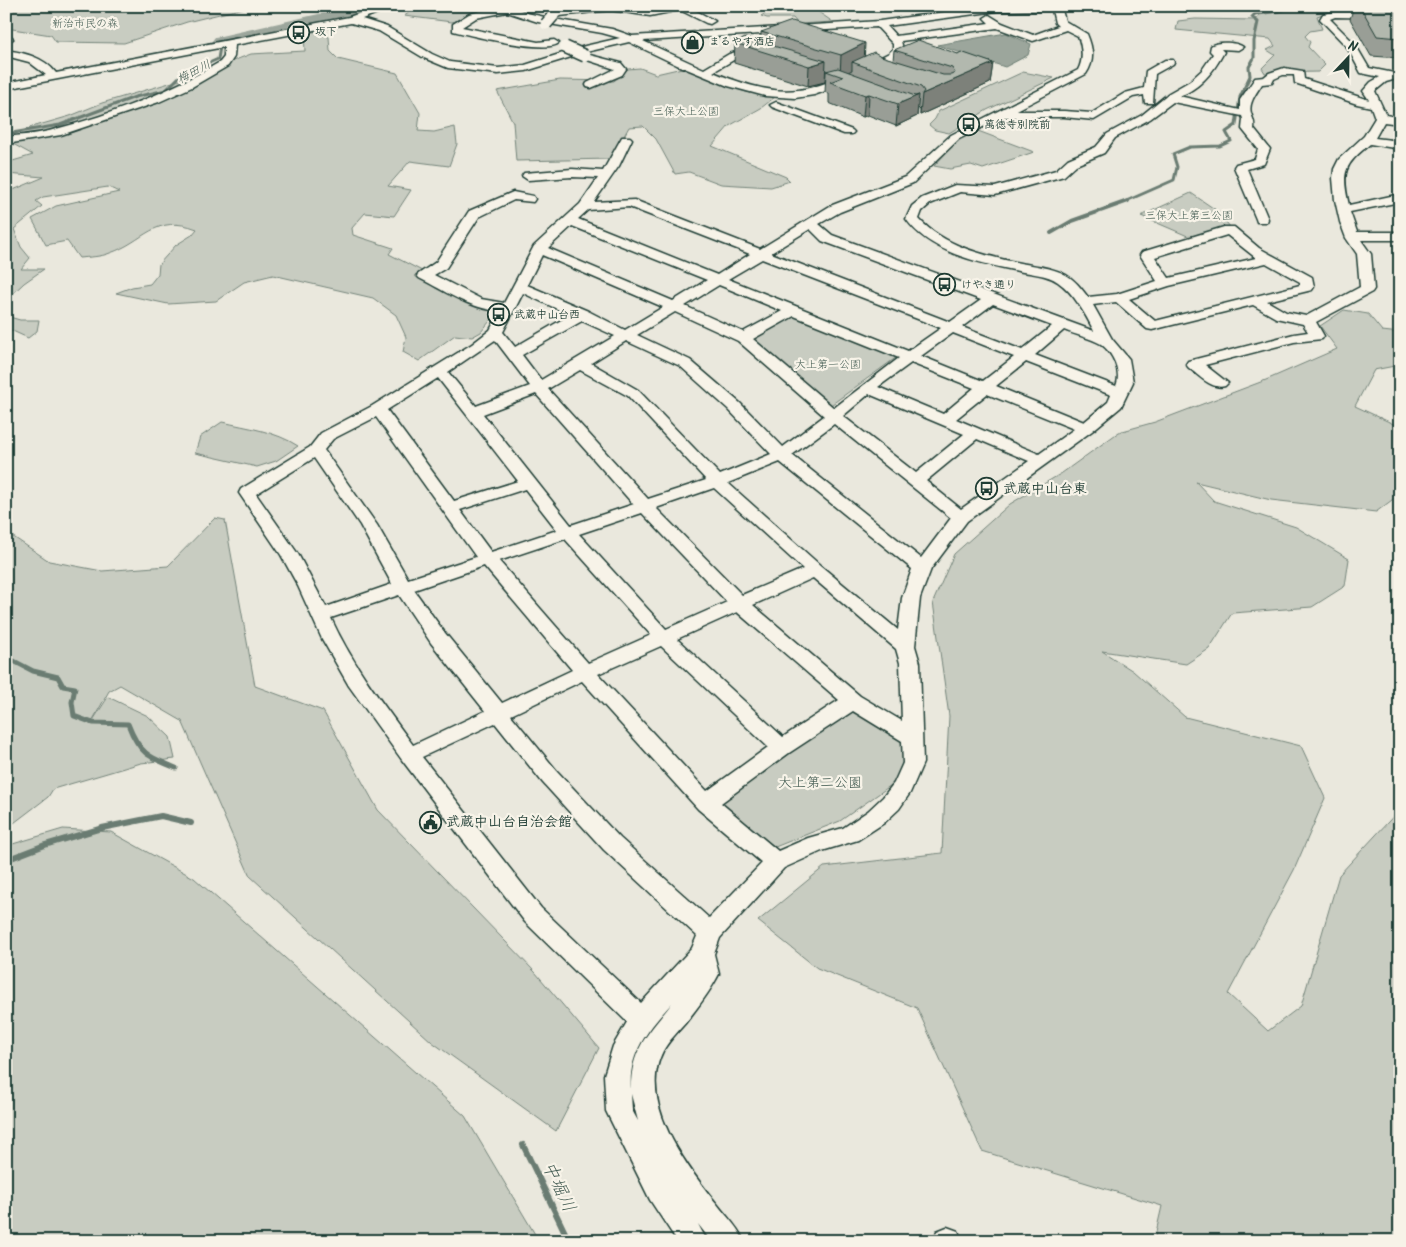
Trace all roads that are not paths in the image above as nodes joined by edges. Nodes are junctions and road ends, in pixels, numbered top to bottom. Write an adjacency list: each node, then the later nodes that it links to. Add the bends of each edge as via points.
1 (1032, 6): 5 (street); 8 (street)
2 (1112, 6): 5 (street)
3 (384, 7): 10 (street)
4 (618, 7): 14 (street, via 650,13 681,7 707,23 694,28); 19 (street, via 557,13 549,20)
5 (1056, 7): 13 (street, via 1058,20)
6 (1400, 7): 9 (street)
7 (507, 8): 16 (street); 19 (street, via 473,16 457,29 538,45)
8 (977, 11): 11 (street); 12 (street)
9 (1395, 16): 31 (street, via 1334,14 1325,20 1351,46 1365,71)
10 (351, 20): 16 (street, via 383,29 448,65 486,71 526,68); 18 (street)
11 (880, 24): 14 (street); 15 (street)
12 (998, 26): 13 (street, via 1033,38); 15 (street)
13 (1066, 27): 42 (street, via 1082,34 1086,42 1087,67)
14 (696, 35): 16 (street)
15 (893, 38): 27 (street, via 898,50)
16 (630, 39): 28 (street)
17 (810, 40): 22 (street, via 793,35)
18 (230, 43): 30 (street); 49 (street, via 229,57 224,64 180,89 57,133)
19 (554, 43): 23 (street, bridge)
20 (1238, 47): 38 (street, via 1216,46 1215,51 1219,52 1210,68)
21 (6, 53): 30 (street, via 30,58)
22 (746, 53): 25 (street); 28 (street, via 733,56)
23 (585, 56): 34 (street, via 621,69)
24 (862, 56): 27 (street)
25 (765, 59)
26 (1169, 62): 37 (street, via 1150,73)
27 (877, 63): 29 (street); 33 (street)
28 (706, 72): 33 (street, via 745,88 780,95 813,92)
29 (884, 73)
30 (52, 75): 35 (street)
31 (1397, 75): 39 (street, via 1368,91)
32 (821, 76): 33 (street)
33 (838, 82): 36 (street)
34 (591, 85)
35 (6, 86)
36 (853, 90)
37 (1148, 90): 42 (street, via 1129,95 1094,117 1046,113); 43 (street)
38 (1172, 98): 41 (street); 43 (street)
39 (1376, 104): 41 (street, via 1299,81 1299,73 1290,70 1280,71 1268,81 1259,80 1246,100); 44 (street)
40 (776, 105): 46 (street)
41 (1245, 113): 57 (street, via 1249,119 1248,129 1264,149 1260,161 1240,167)
42 (996, 115): 59 (street, via 951,139 909,180 835,209)
43 (1146, 117): 70 (street, via 1111,136 1100,150 1072,162 1063,172 1052,177 994,191 959,188 926,201 912,219 919,229 952,247 1061,277)
44 (1380, 118): 45 (street); 48 (street)
45 (1400, 121)
46 (848, 132)
47 (626, 139): 52 (street)
48 (1367, 140): 50 (street); 56 (street, via 1343,162 1340,185)
49 (6, 141)
50 (1400, 144)
51 (528, 176): 52 (street, via 572,173)
52 (606, 176): 55 (street)
53 (1400, 198): 56 (street)
54 (529, 199): 73 (street, via 513,196 474,214 441,265 424,275 476,302)
55 (584, 207): 58 (street); 63 (street, via 630,203)
56 (1343, 210): 60 (street)
57 (1262, 219)
58 (569, 220): 62 (street); 65 (street)
59 (812, 224): 63 (street); 69 (street, via 827,238)
60 (1352, 236): 61 (street); 76 (street, via 1365,256 1367,289)
61 (1400, 236)
62 (539, 249): 67 (street); 72 (street)
63 (761, 255): 65 (street); 78 (street)
64 (1267, 259): 66 (street); 66 (street, via 1229,230 1147,256); 71 (street, via 1307,280 1307,287)
65 (720, 280): 72 (street); 74 (street)
66 (1165, 283): 68 (street)
67 (519, 286): 73 (street); 75 (street)
68 (1119, 298): 70 (street); 71 (street, via 1152,326)
69 (991, 299): 77 (street); 78 (street)
70 (1085, 301): 82 (street)
71 (1256, 301): 76 (street, via 1281,315)
72 (676, 307): 80 (street); 81 (street)
73 (508, 308): 79 (street)
74 (794, 310): 81 (street); 84 (street)
75 (584, 314): 80 (street); 83 (street)
76 (1308, 321): 88 (street, via 1317,336 1294,338 1193,364)
77 (1062, 325): 82 (street); 85 (street)
78 (952, 328): 84 (street); 85 (street)
79 (496, 332): 83 (street); 87 (street)
80 (627, 334): 86 (street); 100 (street, via 685,363 728,400)
81 (743, 338): 95 (street)
82 (1106, 341): 92 (street, via 1122,359 1124,382)
83 (513, 354): 90 (street)
84 (910, 356): 89 (street); 91 (street)
85 (1024, 356): 89 (street); 92 (street)
86 (581, 364): 90 (street); 102 (street, via 633,392)
87 (439, 370): 93 (street); 94 (street)
88 (1220, 383)
89 (987, 387): 96 (street); 97 (street)
90 (539, 388): 94 (street); 105 (street)
91 (867, 388): 95 (street); 96 (street)
92 (1120, 393): 97 (street, via 1115,404)
93 (378, 409): 99 (street, via 327,436); 106 (street)
94 (472, 413): 104 (street)
95 (834, 416): 100 (street); 103 (street)
96 (945, 420): 98 (street)
97 (1086, 428): 101 (street)
98 (974, 433): 101 (street); 103 (street)
99 (316, 450): 112 (street, via 368,525); 114 (street, via 247,493 289,554)
100 (782, 455): 102 (street); 110 (street)
101 (1040, 460): 107 (street)
102 (717, 482): 105 (street); 111 (street)
103 (916, 482): 107 (street)
104 (528, 483): 106 (street); 108 (street)
105 (644, 505): 108 (street); 113 (street)
106 (450, 508): 109 (street)
107 (961, 516): 110 (street)
108 (568, 532): 109 (street); 115 (street)
109 (487, 559): 112 (street); 117 (street)
110 (922, 568): 116 (street, via 911,598)
111 (815, 570): 113 (street); 116 (street)
112 (403, 587): 114 (street); 119 (street, via 438,638)
113 (740, 604): 115 (street); 118 (street)
114 (320, 615): 122 (street, via 356,681)
115 (664, 638): 117 (street); 121 (street)
116 (905, 646): 120 (street, via 910,663)
117 (585, 672): 119 (street); 123 (street)
118 (853, 701): 120 (street); 121 (street)
119 (498, 713): 122 (street); 125 (street, via 550,777)
120 (913, 738): 124 (street, via 913,763 903,787 876,817 850,834 816,844)
121 (782, 748): 123 (street)
122 (409, 755): 126 (street, via 533,915)
123 (706, 803): 124 (street)
124 (776, 862): 125 (street)
125 (706, 944): 126 (street); 128 (street, via 707,974 664,1028 652,1049 646,1065 645,1102 654,1128 688,1189)
126 (641, 1020): 127 (street, via 625,1046 617,1075 619,1111 660,1191)
127 (693, 1241)
128 (730, 1241)

